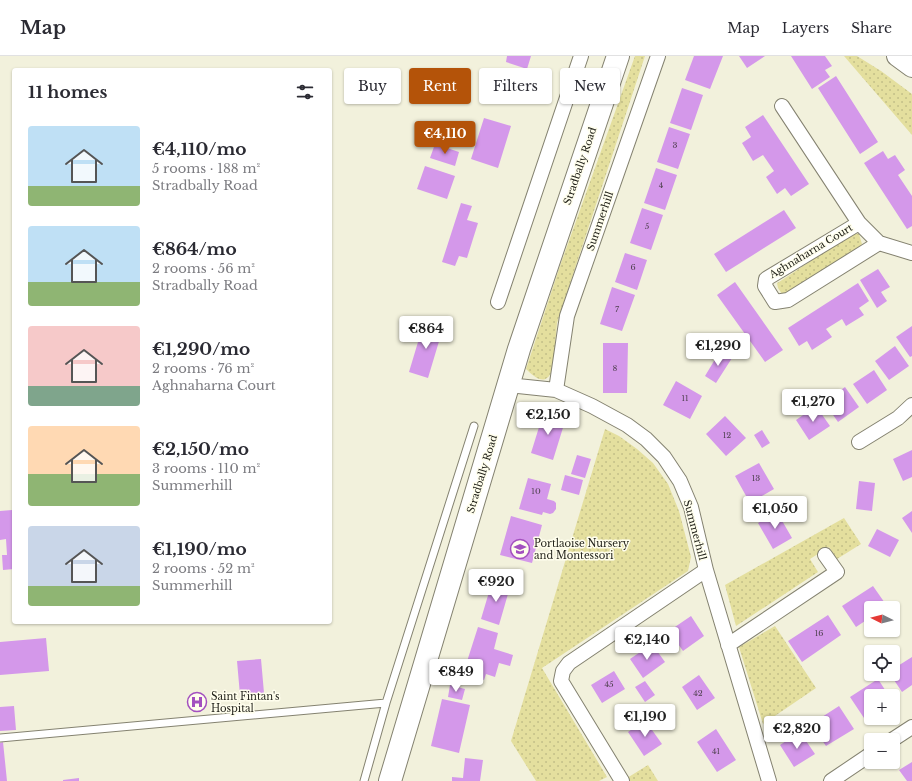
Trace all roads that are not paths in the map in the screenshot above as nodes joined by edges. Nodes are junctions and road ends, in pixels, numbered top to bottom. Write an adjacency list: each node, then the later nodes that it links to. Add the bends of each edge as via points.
1 (581, 56): 10 (street)
2 (618, 56): 11 (main road, Stradbally Road)
3 (658, 56): 12 (street, Summerhill, via 566,316)
4 (897, 56): 5 (main road)
5 (912, 67)
6 (782, 106): 7 (street, Aghnaharna Court)
7 (859, 223): 8 (street, Aghnaharna Court); 8 (street, Aghnaharna Court, via 766,279 765,286 775,302 788,300)
8 (879, 243): 9 (street, Aghnaharna Court)
9 (912, 253)
10 (498, 302)
11 (508, 385): 12 (street, Summerhill); 25 (main road, Stradbally Road)
12 (556, 390): 17 (street, Summerhill, via 627,425 664,456 680,481 691,507)
13 (912, 405): 15 (street, via 898,418)
14 (474, 426): 19 (lane)
15 (859, 442)
16 (826, 555): 18 (street, via 837,572)
17 (706, 570): 18 (street, Summerhill); 26 (street, Summerhill, via 569,663 563,671 561,681)
18 (728, 645): 27 (street, Summerhill)
19 (386, 703): 22 (lane); 24 (lane)
20 (912, 726): 21 (street)
21 (900, 734)
22 (0, 738)
23 (864, 759): 28 (street)
24 (364, 781)
25 (390, 781)
26 (622, 781)
27 (769, 781)
28 (831, 781)

